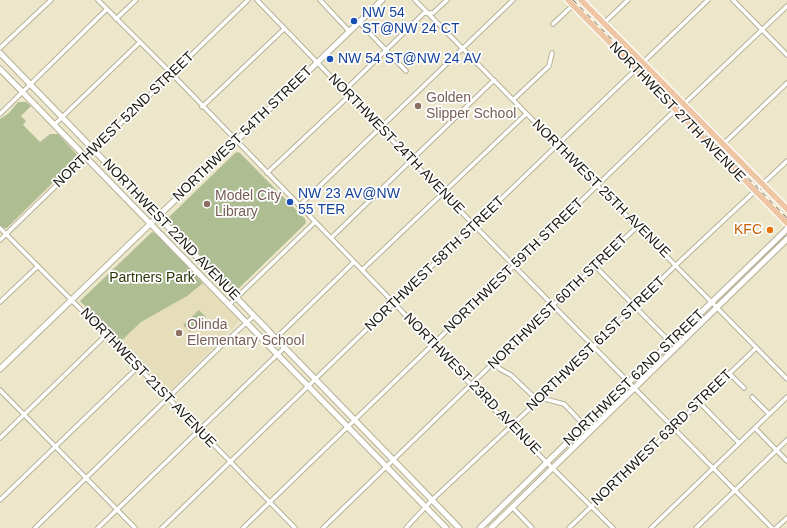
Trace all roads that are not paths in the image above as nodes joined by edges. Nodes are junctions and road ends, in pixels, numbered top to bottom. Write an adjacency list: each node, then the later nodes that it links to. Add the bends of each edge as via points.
1 (51, 0): 28 (street)
2 (98, 0): 18 (street, NORTHWEST 23RD AVENUE)
3 (136, 0): 20 (street)
4 (248, 0): 39 (street, NORTHWEST 52ND STREET)
5 (257, 0): 24 (street, NORTHWEST 24TH AVENUE)
6 (320, 0): 26 (street)
7 (382, 0): 21 (main road, NORTHWEST 54TH STREET)
8 (415, 0): 19 (street, NORTHWEST 25TH AVENUE)
9 (447, 0): 19 (street, via 433,13)
10 (513, 0): 29 (street)
11 (568, 0): 16 (main road, NORTHWEST 27TH AVENUE)
12 (581, 0): 22 (main road, NORTHWEST 27TH AVENUE)
13 (628, 0): 22 (street)
14 (708, 0): 35 (street, NORTHWEST 58TH STREET)
15 (733, 0): 25 (street)
16 (573, 5): 23 (street); 37 (main road, NORTHWEST 27TH AVENUE)
17 (787, 6): 25 (street, NORTHWEST 59TH STREET)
18 (107, 10): 20 (street, NORTHWEST 23RD AVENUE); 42 (street)
19 (428, 14): 29 (street, NORTHWEST 25TH AVENUE); 30 (street, via 424,13)
20 (116, 19): 27 (street, NORTHWEST 23RD AVENUE)
21 (359, 22): 26 (main road, NORTHWEST 54TH STREET); 30 (street)
22 (604, 23): 35 (main road, NORTHWEST 27TH AVENUE)
23 (553, 24)
24 (284, 29): 34 (street, NORTHWEST 24TH AVENUE); 48 (street)
25 (762, 30): 33 (street); 47 (street, NORTHWEST 59TH STREET)
26 (349, 31): 34 (main road, NORTHWEST 54TH STREET)
27 (139, 43): 39 (street, NORTHWEST 23RD AVENUE); 52 (street)
28 (0, 48)
29 (462, 48): 40 (street, NORTHWEST 25TH AVENUE); 54 (street)
30 (386, 50): 38 (street); 43 (street)
31 (0, 53): 42 (main road, NORTHWEST 22ND AVENUE)
32 (552, 53): 46 (street, via 549,66)
33 (787, 55)
34 (317, 63): 43 (street, NORTHWEST 24TH AVENUE); 55 (main road, NORTHWEST 54TH STREET)
35 (642, 63): 37 (street, NORTHWEST 58TH STREET); 47 (main road, NORTHWEST 27TH AVENUE)
36 (0, 69): 44 (main road, NORTHWEST 22ND AVENUE)
37 (636, 69): 49 (main road, NORTHWEST 27TH AVENUE); 57 (street, NORTHWEST 58TH STREET)
38 (406, 71)
39 (172, 74): 48 (street, NORTHWEST 23RD AVENUE); 58 (street, NORTHWEST 52ND STREET)
40 (494, 80): 46 (street, NORTHWEST 25TH AVENUE); 61 (street)
41 (787, 82): 56 (street)
42 (30, 84): 44 (street); 52 (main road, NORTHWEST 22ND AVENUE)
43 (344, 91): 45 (street, NORTHWEST 24TH AVENUE)
44 (22, 92): 50 (street); 53 (main road, NORTHWEST 22ND AVENUE)
45 (349, 96): 54 (street, NORTHWEST 24TH AVENUE); 63 (street)
46 (513, 100): 51 (street, NORTHWEST 25TH AVENUE)
47 (683, 104): 49 (street, NORTHWEST 59TH STREET); 56 (main road, NORTHWEST 27TH AVENUE)
48 (202, 107): 55 (street, NORTHWEST 23RD AVENUE)
49 (676, 110): 59 (main road, NORTHWEST 27TH AVENUE); 64 (street, NORTHWEST 59TH STREET)
50 (0, 114)
51 (526, 114): 57 (street, NORTHWEST 25TH AVENUE); 67 (street)
52 (62, 117): 53 (street); 58 (main road, NORTHWEST 22ND AVENUE)
53 (54, 125): 60 (main road, NORTHWEST 22ND AVENUE)
54 (380, 128): 61 (street, NORTHWEST 24TH AVENUE); 68 (street)
55 (236, 141): 63 (street, NORTHWEST 23RD AVENUE); 70 (main road, NORTHWEST 54TH STREET)
56 (722, 144): 59 (street); 65 (main road, NORTHWEST 27TH AVENUE)
57 (558, 146): 64 (street, NORTHWEST 25TH AVENUE); 74 (street, NORTHWEST 58TH STREET)
58 (94, 150): 60 (street, NORTHWEST 52ND STREET); 70 (main road, NORTHWEST 22ND AVENUE)
59 (716, 151): 66 (main road, NORTHWEST 27TH AVENUE)
60 (86, 157): 72 (main road, NORTHWEST 22ND AVENUE); 78 (street, NORTHWEST 52ND STREET)
61 (412, 160): 67 (street, NORTHWEST 24TH AVENUE); 79 (street)
62 (787, 161): 65 (street, NORTHWEST 61ST STREET)
63 (268, 174): 68 (street, NORTHWEST 23RD AVENUE)
64 (598, 184): 75 (street, NORTHWEST 25TH AVENUE); 85 (street, NORTHWEST 59TH STREET)
65 (762, 185): 66 (street, NORTHWEST 61ST STREET); 69 (main road, NORTHWEST 27TH AVENUE)
66 (755, 191): 73 (main road, NORTHWEST 27TH AVENUE); 83 (street, NORTHWEST 61ST STREET)
67 (443, 193): 74 (street, NORTHWEST 24TH AVENUE); 87 (street)
68 (299, 206): 71 (street, NORTHWEST 23RD AVENUE)
69 (787, 209)
70 (158, 217): 72 (main road, NORTHWEST 54TH STREET); 88 (main road, NORTHWEST 22ND AVENUE)
71 (315, 222): 79 (street, NORTHWEST 23RD AVENUE); 88 (street)
72 (151, 223): 89 (main road, NORTHWEST 54TH STREET); 93 (main road, NORTHWEST 22ND AVENUE)
73 (787, 223)
74 (474, 225): 85 (street, NORTHWEST 24TH AVENUE); 92 (street, NORTHWEST 58TH STREET)
75 (638, 226): 83 (street, NORTHWEST 25TH AVENUE); 86 (street, NORTHWEST 60TH STREET)
76 (0, 228): 78 (street, NORTHWEST 21ST AVENUE)
77 (787, 229): 91 (main road, NORTHWEST 62ND STREET)
78 (6, 234): 81 (street, NORTHWEST 52ND STREET); 84 (street, NORTHWEST 21ST AVENUE)
79 (331, 238): 82 (street, NORTHWEST 23RD AVENUE)
80 (787, 239): 96 (main road, NORTHWEST 62ND STREET)
81 (0, 240)
82 (354, 262): 87 (street, NORTHWEST 23RD AVENUE); 100 (street)
83 (676, 265): 91 (street, NORTHWEST 25TH AVENUE); 95 (street, NORTHWEST 61ST STREET)
84 (38, 266): 89 (street, NORTHWEST 21ST AVENUE); 90 (street)
85 (514, 266): 94 (street, NORTHWEST 24TH AVENUE); 102 (street, NORTHWEST 59TH STREET)
86 (595, 266): 94 (street, NORTHWEST 60TH STREET); 95 (street)
87 (362, 270): 92 (street, NORTHWEST 23RD AVENUE)
88 (236, 298): 93 (street); 97 (main road, NORTHWEST 22ND AVENUE)
89 (71, 299): 99 (street, NORTHWEST 21ST AVENUE); 110 (main road, NORTHWEST 54TH STREET)
90 (0, 302)
91 (712, 302): 96 (street, NORTHWEST 25TH AVENUE); 101 (main road, NORTHWEST 62ND STREET)
92 (394, 303): 102 (street, NORTHWEST 23RD AVENUE); 112 (street, NORTHWEST 58TH STREET)
93 (230, 304): 98 (main road, NORTHWEST 22ND AVENUE)
94 (553, 305): 104 (street, NORTHWEST 24TH AVENUE); 108 (street, NORTHWEST 60TH STREET)
95 (635, 306): 101 (street); 104 (street, NORTHWEST 61ST STREET)
96 (718, 308): 106 (street, NORTHWEST 25TH AVENUE); 117 (main road, NORTHWEST 62ND STREET)
97 (254, 316): 98 (street); 100 (main road, NORTHWEST 22ND AVENUE)
98 (247, 322): 103 (main road, NORTHWEST 22ND AVENUE); 122 (street)
99 (106, 335): 109 (street, NORTHWEST 21ST AVENUE); 125 (street)
100 (276, 338): 103 (street); 105 (main road, NORTHWEST 22ND AVENUE)
101 (670, 342): 114 (main road, NORTHWEST 62ND STREET)
102 (433, 344): 115 (street, NORTHWEST 23RD AVENUE); 127 (street, NORTHWEST 59TH STREET)
103 (269, 345): 107 (main road, NORTHWEST 22ND AVENUE)
104 (594, 346): 114 (street, NORTHWEST 24TH AVENUE); 123 (street, NORTHWEST 61ST STREET)
105 (284, 348): 107 (street); 112 (main road, NORTHWEST 22ND AVENUE)
106 (756, 348): 111 (street, NORTHWEST 63RD STREET); 113 (street, NORTHWEST 25TH AVENUE)
107 (278, 354): 116 (main road, NORTHWEST 22ND AVENUE); 133 (street)
108 (494, 363): 115 (street, NORTHWEST 60TH STREET); 123 (street, via 535,398)
109 (138, 367): 122 (street, NORTHWEST 21ST AVENUE); 137 (street)
110 (0, 369)
111 (729, 373): 118 (street); 124 (street, NORTHWEST 63RD STREET)
112 (315, 379): 116 (street, NORTHWEST 58TH STREET); 127 (main road, NORTHWEST 22ND AVENUE)
113 (787, 379)
114 (629, 382): 117 (street, NORTHWEST 24TH AVENUE); 130 (main road, NORTHWEST 62ND STREET)
115 (471, 384): 129 (street, NORTHWEST 23RD AVENUE); 139 (street, NORTHWEST 60TH STREET)
116 (309, 386): 128 (main road, NORTHWEST 22ND AVENUE); 141 (street, NORTHWEST 58TH STREET)
117 (634, 387): 131 (street, NORTHWEST 24TH AVENUE); 144 (main road, NORTHWEST 62ND STREET)
118 (744, 388)
119 (0, 390): 125 (street)
120 (752, 397): 126 (street)
121 (787, 397): 126 (street)
122 (168, 398): 133 (street, NORTHWEST 21ST AVENUE); 146 (street)
123 (541, 398): 129 (street, NORTHWEST 61ST STREET); 130 (street, via 564,404)
124 (699, 402): 131 (street, NORTHWEST 63RD STREET); 136 (street)
125 (24, 414): 134 (street); 137 (street)
126 (769, 414): 132 (street)
127 (354, 420): 128 (street, NORTHWEST 59TH STREET); 139 (main road, NORTHWEST 22ND AVENUE)
128 (348, 426): 143 (main road, NORTHWEST 22ND AVENUE); 150 (street, NORTHWEST 59TH STREET)
129 (511, 426): 142 (street, NORTHWEST 23RD AVENUE); 149 (street, NORTHWEST 61ST STREET)
130 (585, 426): 142 (main road, NORTHWEST 62ND STREET)
131 (674, 427): 145 (street, NORTHWEST 24TH AVENUE); 151 (street, NORTHWEST 63RD STREET)
132 (755, 428): 136 (street); 138 (street)
133 (199, 430): 141 (street, NORTHWEST 21ST AVENUE); 154 (street)
134 (0, 438)
135 (787, 440): 138 (street)
136 (739, 443): 145 (street)
137 (56, 446): 146 (street); 148 (street)
138 (776, 450): 140 (street); 147 (street)
139 (394, 461): 143 (street, NORTHWEST 60TH STREET); 149 (main road, NORTHWEST 22ND AVENUE)
140 (787, 461)
141 (230, 462): 150 (street, NORTHWEST 21ST AVENUE); 159 (street, NORTHWEST 58TH STREET)
142 (547, 462): 144 (street, NORTHWEST 23RD AVENUE); 166 (main road, NORTHWEST 62ND STREET)
143 (388, 467): 153 (main road, NORTHWEST 22ND AVENUE); 162 (street, NORTHWEST 60TH STREET)
144 (553, 468): 151 (street, NORTHWEST 23RD AVENUE); 152 (main road, NORTHWEST 62ND STREET)
145 (714, 468): 147 (street, NORTHWEST 24TH AVENUE); 171 (street)
146 (86, 478): 154 (street); 156 (street)
147 (735, 490): 172 (street); 173 (street, NORTHWEST 24TH AVENUE)
148 (0, 500)
149 (432, 500): 153 (street, NORTHWEST 61ST STREET); 165 (main road, NORTHWEST 22ND AVENUE)
150 (270, 502): 160 (street, NORTHWEST 59TH STREET); 161 (street, NORTHWEST 21ST AVENUE)
151 (591, 506): 169 (street, NORTHWEST 63RD STREET); 170 (street, NORTHWEST 23RD AVENUE)
152 (512, 507): 167 (main road, NORTHWEST 62ND STREET); 168 (street)
153 (427, 508): 163 (street, NORTHWEST 61ST STREET); 164 (main road, NORTHWEST 22ND AVENUE)
154 (117, 510): 157 (street); 158 (street)
155 (787, 518): 174 (street)
156 (35, 528)
157 (98, 528)
158 (135, 528)
159 (162, 528)
160 (243, 528)
161 (295, 528)
162 (323, 528)
163 (406, 528)
164 (446, 528)
165 (459, 528)
166 (480, 528)
167 (490, 528)
168 (532, 528)
169 (569, 528)
170 (613, 528)
171 (651, 528)
172 (696, 528)
173 (772, 528)
174 (776, 528)

